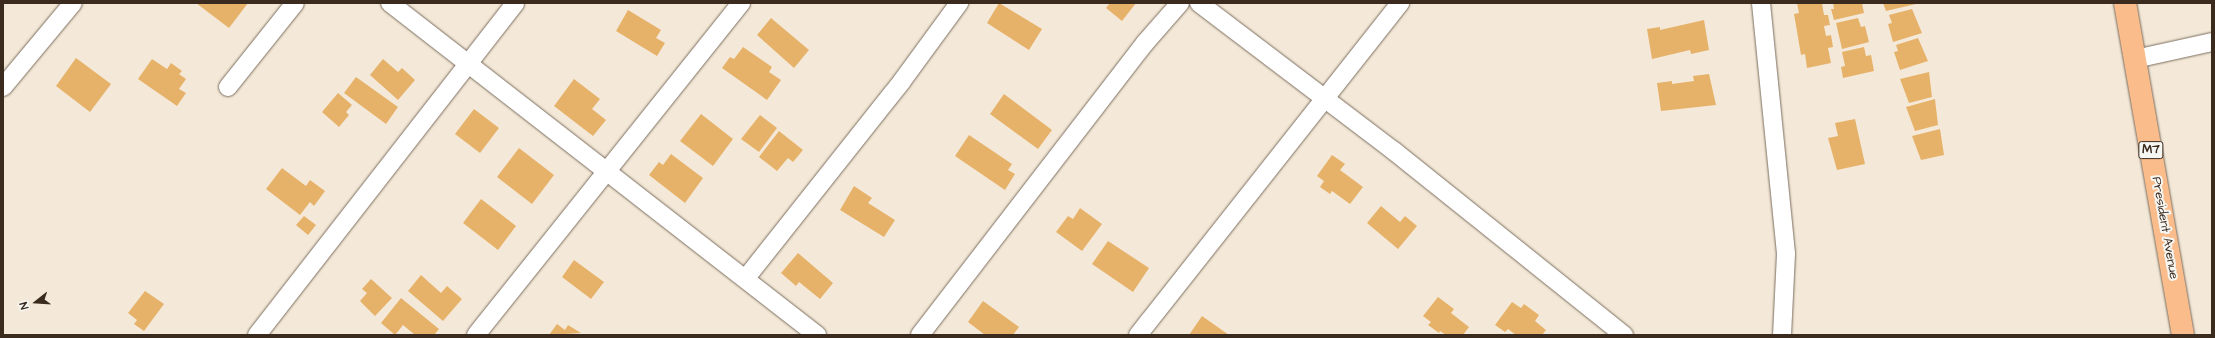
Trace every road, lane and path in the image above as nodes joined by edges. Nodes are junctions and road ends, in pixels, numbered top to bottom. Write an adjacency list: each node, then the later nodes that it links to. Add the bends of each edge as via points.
1 (73, 3): 16 (street)
2 (295, 3): 15 (street)
3 (390, 3): 14 (street)
4 (515, 3): 14 (street)
5 (741, 3): 18 (street)
6 (958, 3): 19 (street, via 902,81)
7 (1180, 3): 23 (street, via 1145,44)
8 (1199, 3): 17 (street)
9 (1400, 3): 17 (street)
10 (1761, 3): 26 (street, via 1786,254)
11 (2125, 3): 13 (main road, President Avenue / M7)
12 (2212, 42): 13 (street)
13 (2135, 59): 27 (main road, President Avenue / M7)
14 (466, 64): 18 (street); 20 (street)
15 (228, 87)
16 (3, 88)
17 (1324, 100): 24 (street); 25 (street, via 1394,151)
18 (608, 170): 19 (street); 21 (street)
19 (746, 278): 22 (street)
20 (257, 335)
21 (476, 335)
22 (817, 335)
23 (920, 335)
24 (1138, 335)
25 (1624, 335)
26 (1782, 335)
27 (2183, 335)

